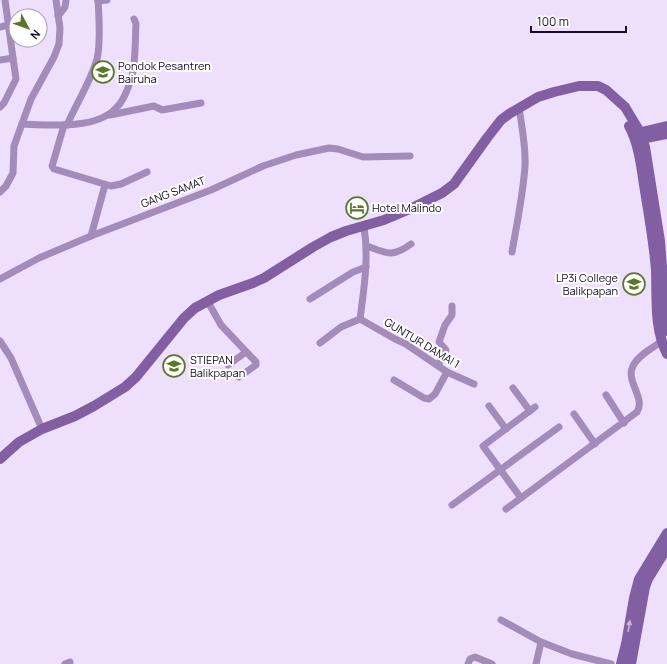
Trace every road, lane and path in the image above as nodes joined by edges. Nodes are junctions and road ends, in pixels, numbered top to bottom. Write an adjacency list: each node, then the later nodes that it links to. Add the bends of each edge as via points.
1 (4, 0): 8 (street)
2 (56, 0): 6 (street)
3 (66, 0): 6 (street, via 65,7)
4 (107, 0): 5 (street)
5 (98, 1): 18 (street, via 97,58)
6 (58, 16): 17 (street, via 59,44)
7 (134, 19): 16 (street, via 136,24 132,76 122,101 116,109)
8 (8, 25): 9 (street)
9 (0, 27)
10 (12, 48): 11 (street)
11 (14, 58): 12 (street); 14 (street, via 16,79)
12 (0, 60)
13 (202, 103): 16 (street, via 162,110 154,106)
14 (0, 106)
15 (519, 108): 21 (main road, via 538,97 554,92 579,86 598,86 613,96 614,103); 26 (main road, via 501,120 448,190 410,209); 30 (street, via 525,166)
16 (105, 116): 18 (street, via 92,122)
17 (22, 124): 18 (street); 25 (street, via 14,146 13,173)
18 (66, 125): 24 (street, via 53,168)
19 (667, 126): 21 (main road)
20 (667, 134): 21 (main road)
21 (641, 138): 37 (main road, via 660,241); 39 (main road, via 642,172 653,246)
22 (410, 156): 27 (street, GANG SAMAT, via 358,156 329,148 296,155)
23 (147, 172): 24 (street, via 117,185)
24 (105, 184): 27 (street)
25 (0, 192)
26 (364, 226): 29 (street); 34 (main road, via 331,237 264,278 219,295)
27 (91, 236): 32 (street, GANG SAMAT, via 39,258)
28 (411, 244): 29 (street, via 390,254)
29 (367, 246): 31 (street)
30 (512, 252)
31 (366, 267): 33 (street); 36 (street)
32 (0, 279)
33 (310, 299)
34 (208, 302): 41 (street, via 221,326); 56 (main road, via 195,308 184,318 152,359 125,387 94,406)
35 (452, 306): 44 (street, via 452,315 439,342 446,348 446,353)
36 (360, 319): 40 (street, via 340,327); 44 (street, GUNTUR DAMAI 1)
37 (667, 331)
38 (0, 341): 56 (street)
39 (662, 341): 42 (main road); 53 (street, via 638,359 632,367 631,374 640,408)
40 (320, 342)
41 (246, 352): 43 (street); 46 (street, via 256,364)
42 (667, 354)
43 (228, 365)
44 (438, 365): 45 (street, GUNTUR DAMAI 1)
45 (447, 372): 47 (street, via 429,399); 48 (street, GUNTUR DAMAI 1)
46 (239, 377)
47 (394, 380)
48 (474, 384)
49 (513, 388): 55 (street, via 533,409)
50 (606, 395): 53 (street)
51 (489, 406): 55 (street)
52 (574, 414): 57 (street)
53 (624, 423): 57 (street)
54 (559, 427): 59 (street)
55 (506, 429): 59 (street, via 483,446)
56 (42, 430): 58 (main road, via 19,442)
57 (595, 444): 60 (street)
58 (0, 459)
59 (500, 470): 60 (street); 61 (street)
60 (521, 498): 62 (street)
61 (452, 505)
62 (506, 509)
63 (667, 533): 64 (main road)
64 (662, 551): 71 (main road, one-way to 64, via 636,587 644,570); 72 (main road, via 645,587)
65 (501, 620): 66 (street)
66 (541, 642): 69 (street); 70 (street, via 572,654)
67 (468, 664): 68 (street, via 470,659 475,657)
68 (492, 664)
69 (536, 664)
70 (611, 664)
71 (620, 664)
72 (631, 664)

